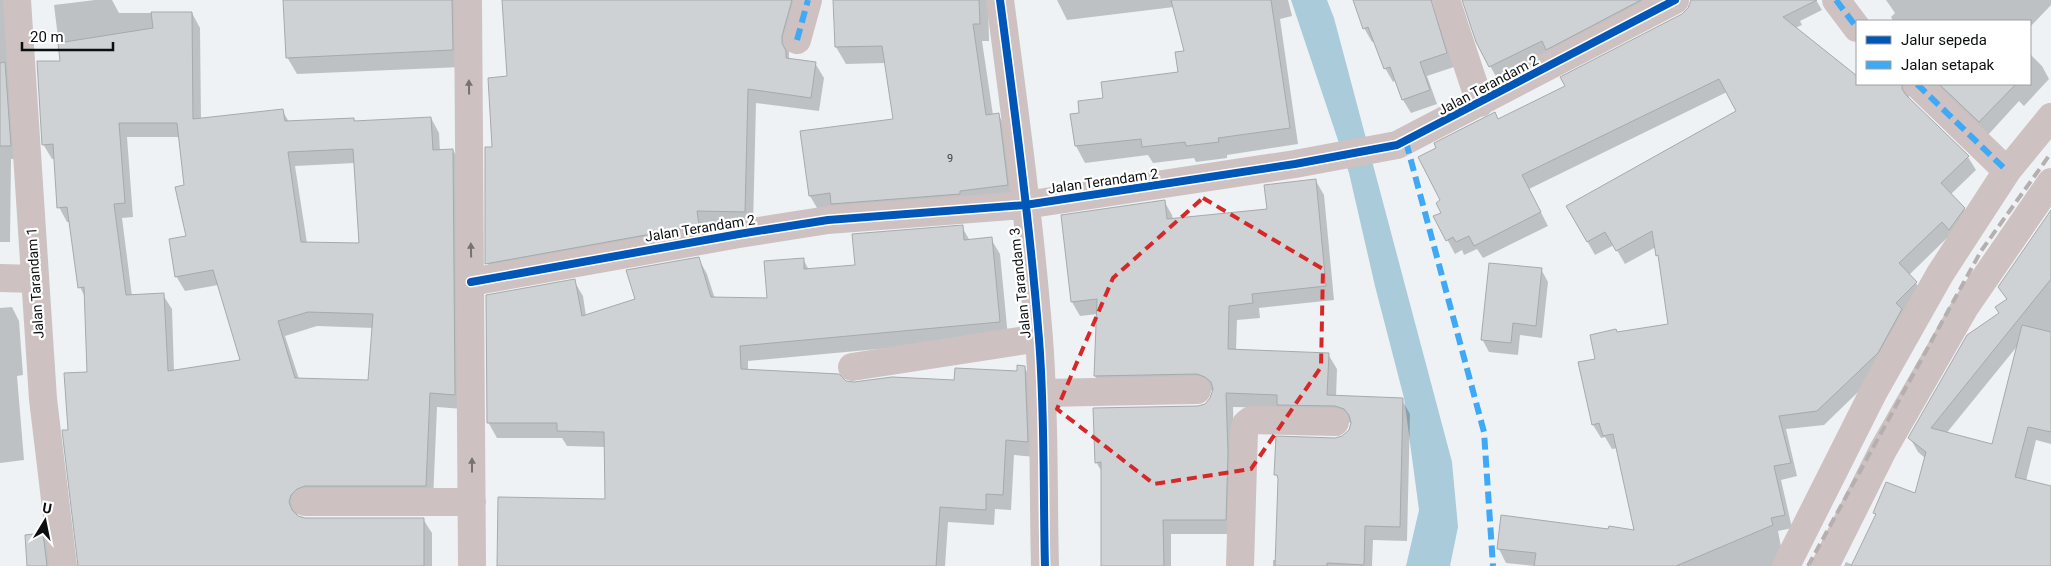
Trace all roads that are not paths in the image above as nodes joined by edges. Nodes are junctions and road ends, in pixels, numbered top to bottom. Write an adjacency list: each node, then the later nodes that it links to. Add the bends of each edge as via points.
1 (17, 0): 17 (street, Jalan Tarandam 1)
2 (468, 0): 18 (street, one-way to 2)
3 (808, 0): 9 (street)
4 (1000, 0): 15 (street, Jalan Tarandam 3)
5 (1446, 0): 11 (street)
6 (1675, 0): 11 (street, Jalan Terandam 2)
7 (1836, 0): 8 (street)
8 (1856, 27)
9 (797, 40)
10 (1918, 85): 13 (street)
11 (1480, 103): 15 (street, Jalan Terandam 2, via 1397,145)
12 (2051, 117): 13 (street)
13 (2007, 171): 30 (street, via 1940,274 1874,392)
14 (2051, 182): 31 (street, via 1966,307 1883,450)
15 (1025, 205): 18 (street, Jalan Terandam 2, via 828,220 650,248); 19 (street, Jalan Tarandam 3)
16 (0, 278): 17 (street)
17 (35, 279): 26 (street, Jalan Tarandam 1, via 43,399)
18 (471, 282): 25 (street, one-way to 18)
19 (1039, 338): 20 (street); 22 (street, Jalan Tarandam 3)
20 (852, 367)
21 (1197, 390): 22 (street)
22 (1042, 393): 28 (street, Jalan Tarandam 3)
23 (1335, 422): 29 (street, via 1251,420 1246,424)
24 (305, 502): 25 (street)
25 (472, 502): 27 (street)
26 (63, 566)
27 (472, 566)
28 (1045, 566)
29 (1240, 566)
30 (1786, 566)
31 (1825, 566)

